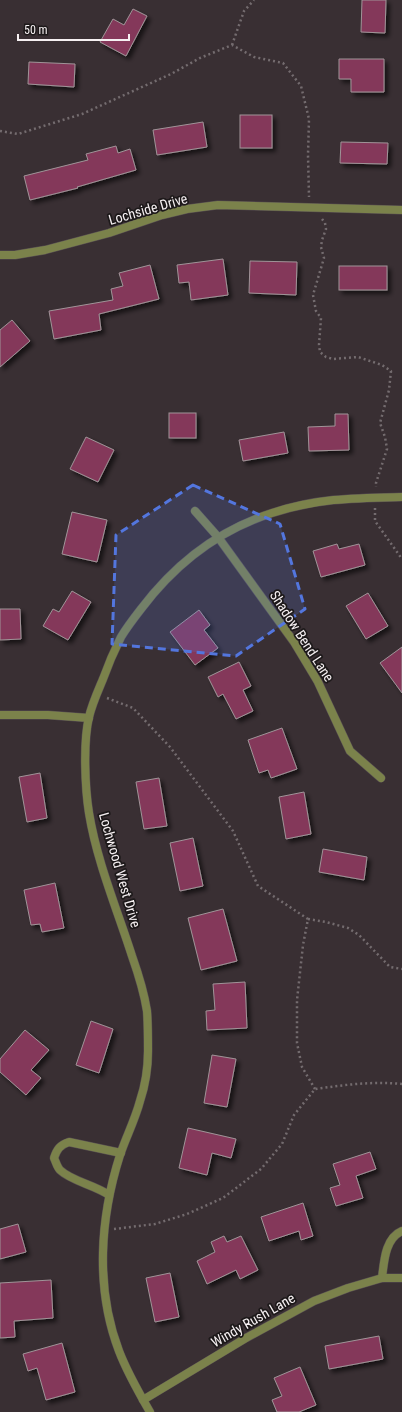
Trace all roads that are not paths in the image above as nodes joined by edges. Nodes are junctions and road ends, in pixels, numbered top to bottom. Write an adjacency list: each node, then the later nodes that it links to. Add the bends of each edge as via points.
1 (402, 210): 2 (street, Lochside Drive, via 218,205 187,209 46,250)
2 (0, 255)
3 (402, 497): 5 (street, Lochwood West Drive, via 323,500 271,513)
4 (195, 511): 5 (street, Shadow Bend Lane)
5 (218, 537): 7 (street, Lochwood West Drive, via 179,565 147,601 122,635); 8 (street, Shadow Bend Lane, via 280,620 307,662 350,751)
6 (0, 715): 7 (street)
7 (89, 718): 9 (street, Lochwood West Drive, via 86,762 89,814 147,1010 148,1054 141,1101)
8 (381, 778)
9 (121, 1153): 10 (street, Lochwood West Drive); 10 (street, via 69,1142 56,1150 54,1158 60,1170 100,1188)
10 (109, 1195): 14 (street, Lochwood West Drive, via 102,1262 105,1294 119,1350)
11 (402, 1231): 12 (street, via 391,1240)
12 (382, 1278): 13 (street, Windy Rush Lane); 14 (street, Windy Rush Lane, via 314,1301 246,1338)
13 (402, 1278)
14 (143, 1400): 15 (street, Lochwood West Drive)
15 (150, 1412)

